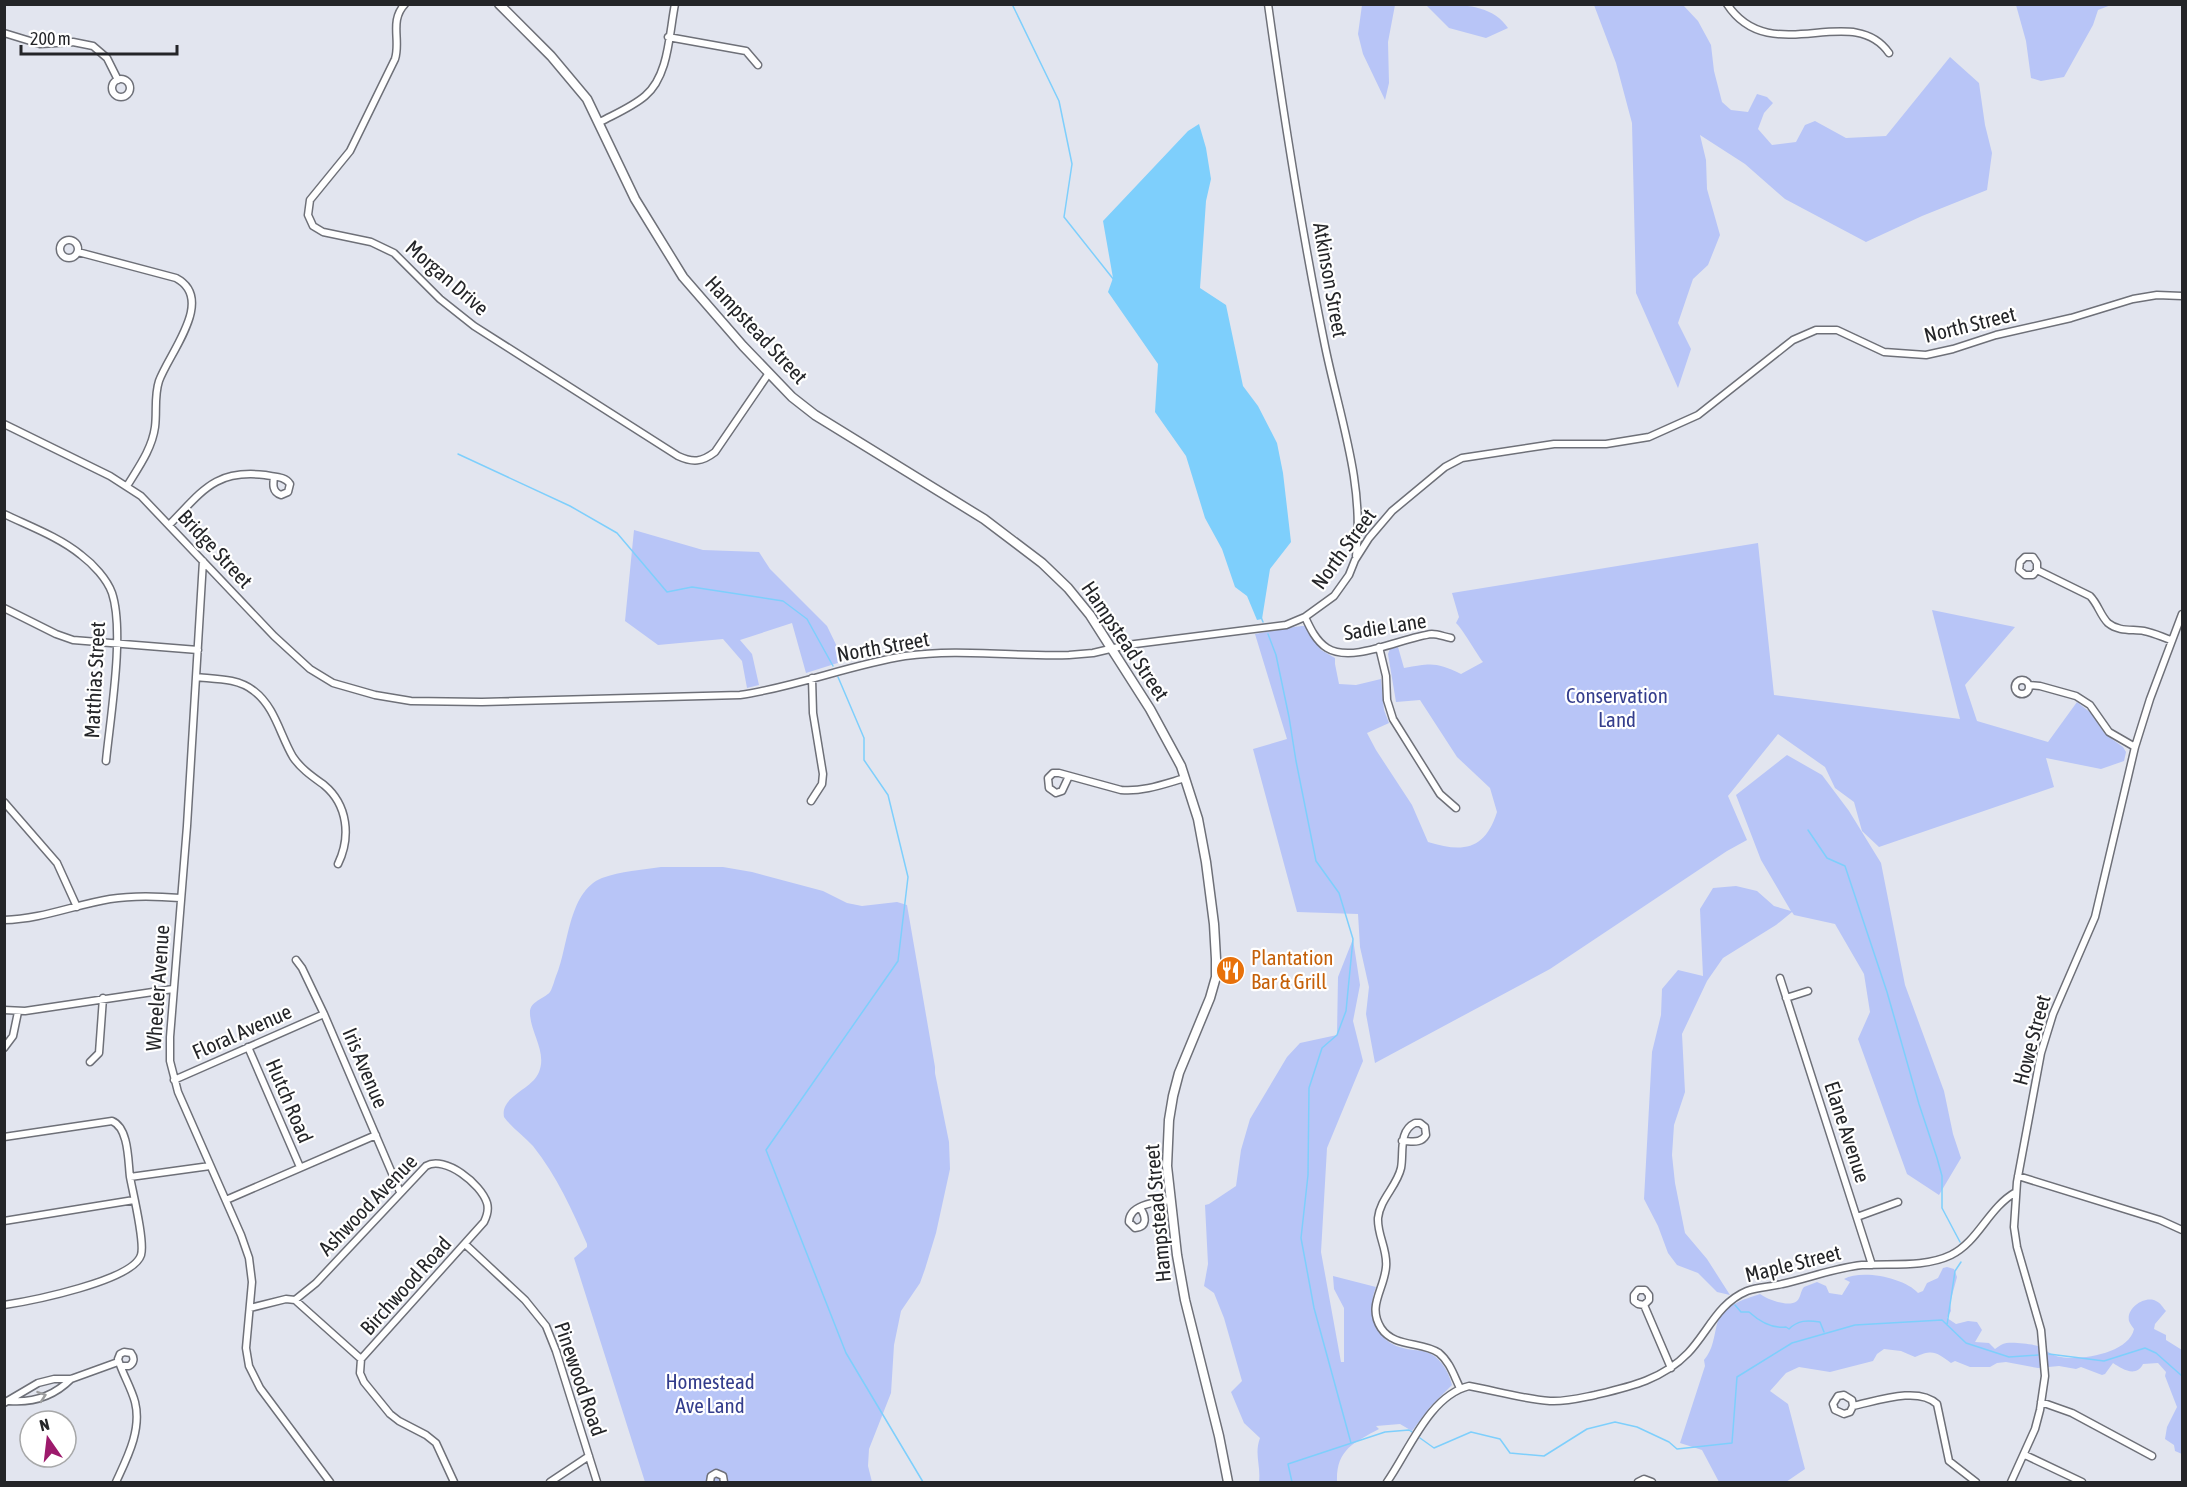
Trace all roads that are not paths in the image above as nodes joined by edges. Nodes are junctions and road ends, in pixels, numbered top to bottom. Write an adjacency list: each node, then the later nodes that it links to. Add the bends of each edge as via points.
1 (405, 4): 16 (street, Morgan Drive, via 396,18 396,55 362,127 350,151 310,200 308,215 313,226 323,232 377,244 394,253 474,326 691,461 704,460 715,452)
2 (500, 4): 13 (main road, Hampstead Street, via 576,83)
3 (675, 4): 9 (street)
4 (1268, 4): 22 (street, Atkinson Street, via 1312,276 1355,476)
5 (1727, 4): 6 (street, via 1739,18 1757,27)
6 (1793, 27)
7 (1874, 31): 10 (street)
8 (4, 33): 12 (street, via 40,44 73,42 93,46 107,58)
9 (669, 37): 11 (street, via 746,51); 13 (street, via 657,83 637,102)
10 (1889, 53)
11 (758, 64)
12 (118, 80)
13 (600, 122): 16 (main road, Hampstead Street, via 635,199 670,258)
14 (78, 252): 19 (street, via 176,278 191,297 191,315 158,384 154,435)
15 (2182, 296): 22 (street, North Street, via 2133,298 1926,355 1884,351 1837,330 1816,330 1793,340 1698,415 1649,437 1606,444 1554,444 1456,460 1392,511)
16 (769, 373): 33 (main road, Hampstead Street, via 815,416 984,519 1042,563 1087,610)
17 (4, 424): 19 (street, Bridge Street)
18 (274, 477): 21 (street, via 241,473 219,480 204,489)
19 (127, 486): 21 (street, Bridge Street)
20 (4, 514): 31 (street, Matthias Street, via 71,548 98,572 112,592)
21 (169, 525): 23 (street, Bridge Street)
22 (1355, 560): 26 (street, North Street, via 1338,591)
23 (203, 561): 34 (street, Wheeler Avenue); 38 (street, Bridge Street, via 310,669 344,687)
24 (2037, 570): 30 (street, via 2090,596 2113,626)
25 (4, 608): 31 (street, via 73,640)
26 (1305, 617): 32 (street, Sadie Lane, via 1324,647 1348,653); 33 (street, North Street, via 1280,626)
27 (2182, 619): 28 (street, Howe Street)
28 (2179, 631): 30 (street, Howe Street)
29 (1450, 638): 32 (street, Sadie Lane, via 1434,634)
30 (2171, 640): 39 (street, Howe Street)
31 (117, 644): 34 (street); 40 (street, Matthias Street)
32 (1378, 647): 45 (street, via 1392,719 1440,794)
33 (1111, 648): 36 (street, North Street, via 1058,656 921,654); 42 (main road, Hampstead Street, via 1172,746)
34 (198, 650): 35 (street, Wheeler Avenue)
35 (196, 677): 46 (street, via 242,684 265,702 294,758 335,796 341,807 346,832 344,853); 47 (street, Wheeler Avenue)
36 (812, 678): 38 (street, North Street, via 763,692 723,696 455,702); 43 (street, via 823,774)
37 (2029, 685): 39 (street, via 2076,696 2090,705 2109,732)
38 (395, 699)
39 (2135, 747): 68 (street, Howe Street, via 2094,917 2047,1030)
40 (106, 762)
41 (1069, 776): 42 (street, via 1132,791)
42 (1185, 778): 74 (main road, Hampstead Street, via 1206,862 1216,977 1179,1073 1172,1103 1167,1166)
43 (812, 801)
44 (4, 802): 48 (street, via 57,863)
45 (1456, 808)
46 (338, 864)
47 (180, 898): 48 (street, via 133,896); 52 (street, Wheeler Avenue)
48 (76, 907): 49 (street, via 38,917)
49 (4, 920)
50 (296, 960): 58 (street, Iris Avenue)
51 (1780, 978): 55 (street, Elane Avenue)
52 (173, 989): 54 (street); 62 (street, Wheeler Avenue, via 169,1049)
53 (1808, 991): 55 (street)
54 (103, 998): 57 (street); 61 (street, via 99,1050)
55 (1786, 998): 78 (street, Elane Avenue)
56 (4, 1010): 57 (street)
57 (18, 1012): 60 (street, via 13,1036)
58 (324, 1014): 59 (street, Floral Avenue); 63 (street, Iris Avenue)
59 (248, 1047): 62 (street, Floral Avenue); 67 (street, Hutch Road)
60 (4, 1048)
61 (90, 1062)
62 (174, 1080): 66 (street, Wheeler Avenue)
63 (376, 1135): 67 (street); 70 (street, Iris Avenue)
64 (4, 1137): 69 (street, via 115,1122 123,1132)
65 (1402, 1141): 90 (street, via 1399,1175 1378,1216 1386,1264 1375,1301 1376,1315 1391,1338 1439,1354)
66 (210, 1166): 69 (street); 73 (street, Wheeler Avenue)
67 (300, 1167): 73 (street)
68 (2018, 1176): 71 (street, Howe Street); 80 (street)
69 (130, 1177): 72 (street)
70 (400, 1192): 77 (street, Ashwood Avenue, via 426,1166 443,1163 470,1182 485,1200); 83 (street, Ashwood Avenue, via 322,1277)
71 (2016, 1192): 82 (street, Maple Street, via 2003,1200 1973,1237 1952,1254 1919,1263); 92 (street, Howe Street, via 2015,1238 2044,1346)
72 (134, 1200): 79 (street); 84 (street, via 142,1250 132,1267 71,1290)
73 (226, 1200): 86 (street, Wheeler Avenue, via 249,1258)
74 (1171, 1200): 76 (street); 104 (main road, Hampstead Street, via 1177,1261)
75 (1898, 1202): 78 (street)
76 (1140, 1208)
77 (488, 1212): 81 (street, Birchwood Road)
78 (1857, 1217): 82 (street, Elane Avenue)
79 (4, 1221)
80 (2182, 1230)
81 (466, 1245): 87 (street, Birchwood Road); 95 (street, Pinewood Road, via 546,1326)
82 (1872, 1265): 88 (street, Maple Street, via 1839,1268 1741,1294 1723,1306 1699,1341)
83 (295, 1300): 86 (street); 87 (street, Birchwood Road)
84 (4, 1305)
85 (1644, 1305): 88 (street)
86 (250, 1308): 98 (street, Wheeler Avenue, via 246,1348 251,1371 277,1413)
87 (361, 1359): 99 (street, via 360,1373 371,1392 399,1421 436,1443)
88 (1671, 1368): 90 (street, Maple Street, via 1634,1385 1568,1400 1542,1400 1469,1386)
89 (71, 1379): 91 (street, via 38,1383); 91 (street, one-way to 89, via 43,1397); 97 (street, via 120,1364 135,1403 136,1427)
90 (1460, 1389): 105 (street, via 1446,1398 1423,1424)
91 (7, 1402)
92 (2042, 1402): 94 (street, Howe Street); 96 (street, via 2072,1413)
93 (1853, 1406): 108 (street, via 1914,1394 1932,1399 1937,1404 1949,1461)
94 (2025, 1455): 109 (street, Howe Street); 110 (street)
95 (589, 1456): 100 (street); 101 (street, Pinewood Road)
96 (2152, 1456)
97 (116, 1482)
98 (330, 1482)
99 (454, 1482)
100 (550, 1482)
101 (597, 1482)
102 (710, 1482): 103 (street, via 711,1476 718,1473)
103 (724, 1482)
104 (1228, 1482)
105 (1387, 1482)
106 (1638, 1482): 107 (street)
107 (1652, 1482)
108 (1976, 1482)
109 (2011, 1482)
110 (2082, 1482)

